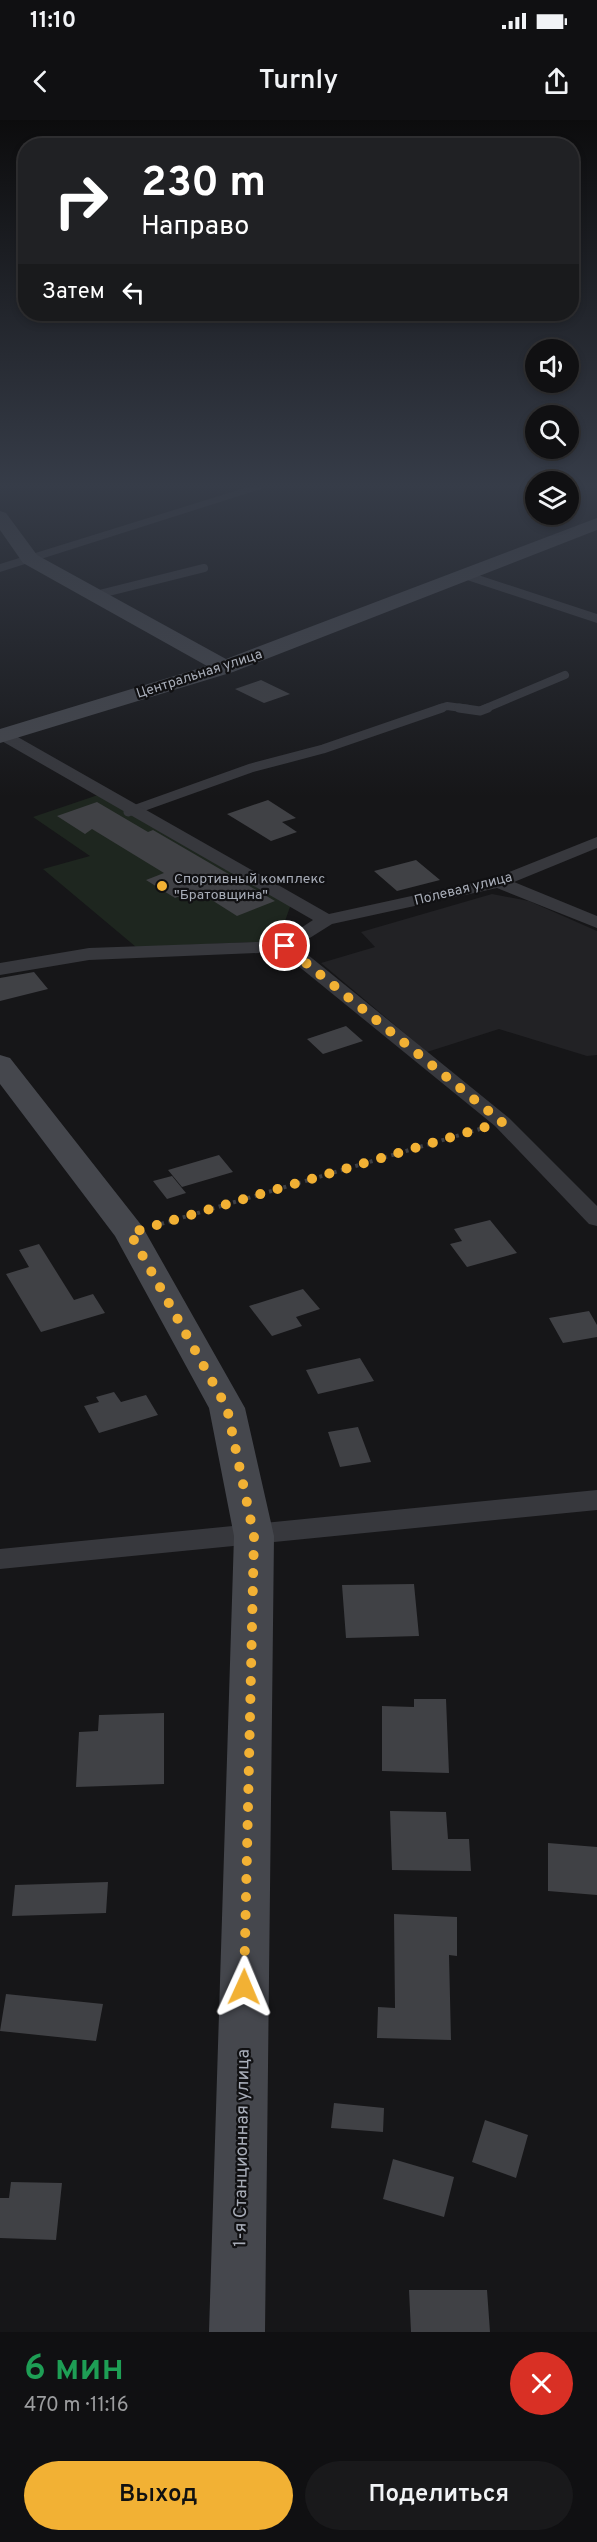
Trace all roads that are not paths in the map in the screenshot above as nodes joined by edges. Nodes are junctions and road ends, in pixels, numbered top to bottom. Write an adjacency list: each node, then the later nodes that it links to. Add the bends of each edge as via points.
1 (87, 590): 5 (main road)
2 (114, 590): 5 (lane)
3 (426, 590): 7 (main road, Центральная улица)
4 (511, 590): 6 (street)
5 (96, 595): 7 (main road)
6 (597, 619)
7 (225, 667): 9 (main road, Центральная улица)
8 (565, 675): 10 (lane, via 480,711 447,706 323,749 251,768)
9 (1, 734): 10 (street)
10 (131, 812): 13 (street)
11 (597, 843): 12 (street, Полевая улица)
12 (499, 882): 13 (street, Полевая улица); 14 (street)
13 (326, 920): 15 (street, Полевая улица)
14 (597, 923)
15 (285, 946): 16 (street, via 89,954); 18 (street, via 502,1122)
16 (0, 969)
17 (0, 1064): 20 (main road, 1-я Станционная улица, via 130,1233 227,1408)
18 (597, 1219)
19 (597, 1500): 20 (street)
20 (254, 1536): 21 (street); 22 (main road, 1-я Станционная улица)
21 (0, 1559)
22 (237, 2332)

